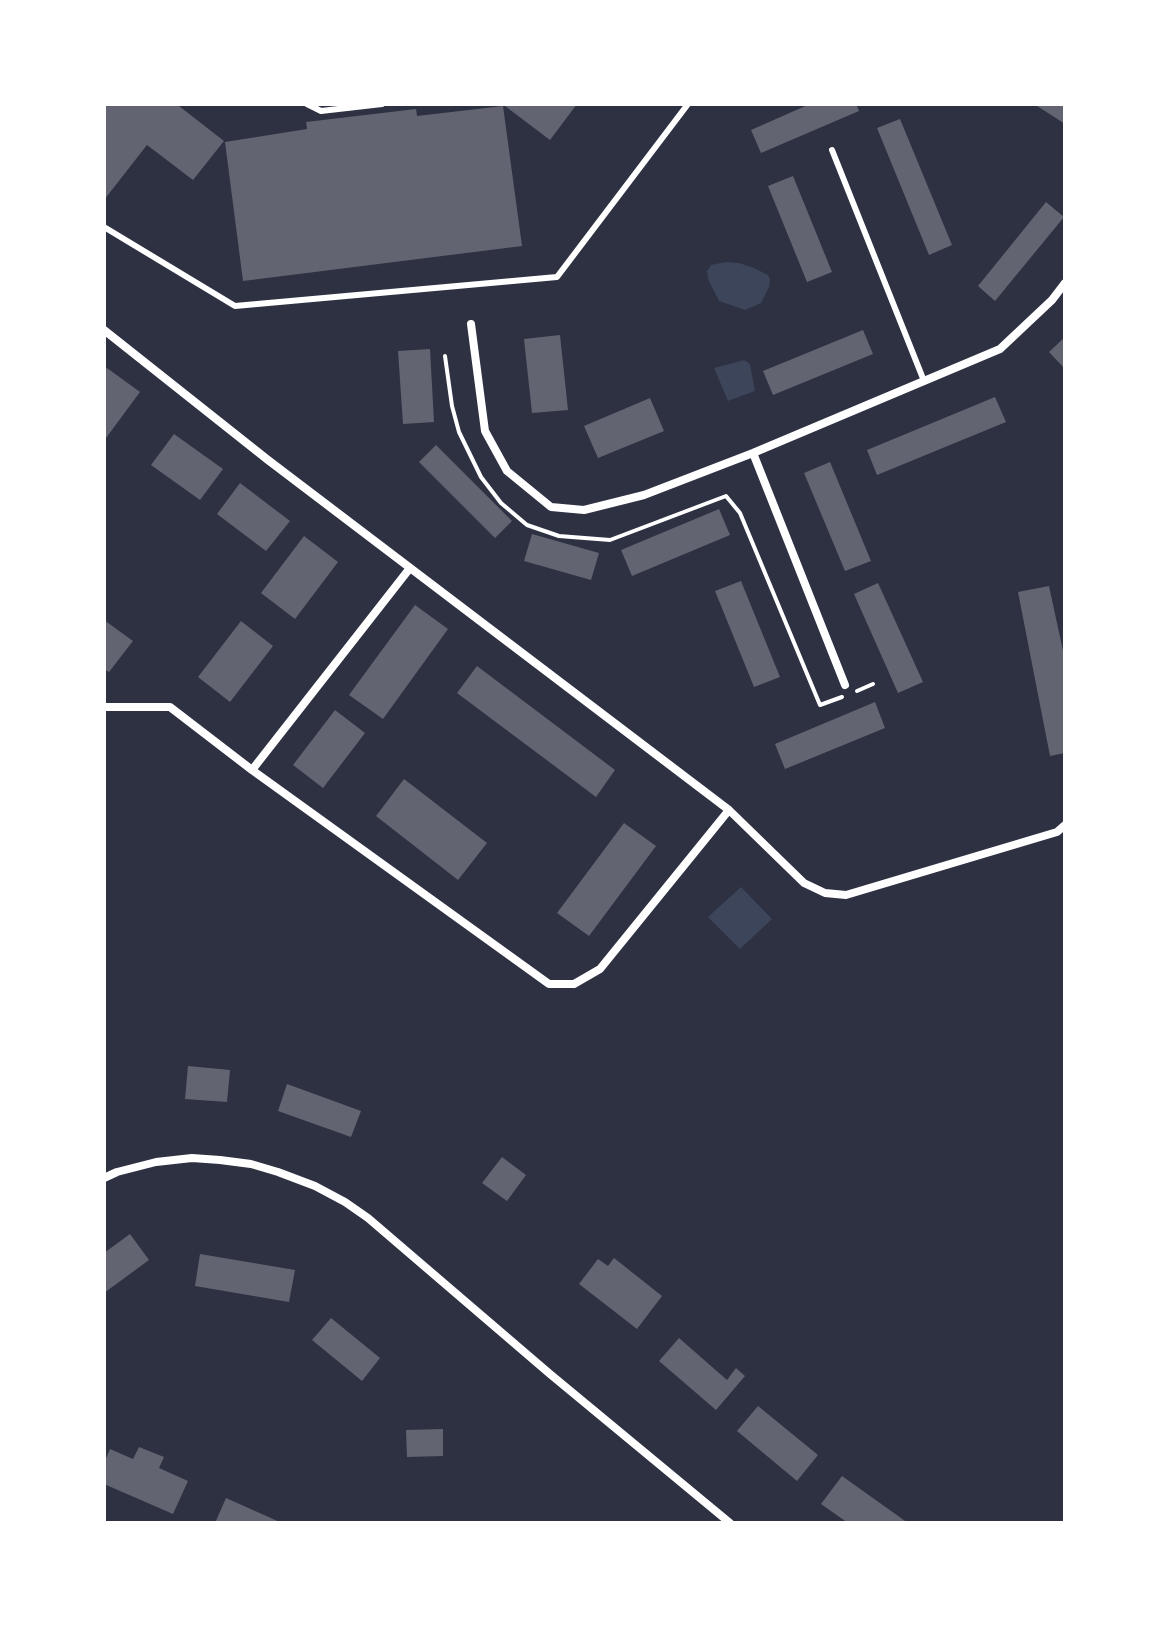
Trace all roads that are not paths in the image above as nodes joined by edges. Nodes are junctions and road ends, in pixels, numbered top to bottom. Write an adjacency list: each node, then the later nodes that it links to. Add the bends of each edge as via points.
1 (307, 104): 2 (lane, via 321,111)
2 (382, 104)
3 (688, 104): 5 (lane, via 557,277 235,306)
4 (832, 150): 9 (lane)
5 (104, 227)
6 (1065, 283): 9 (street, via 1000,349)
7 (471, 324): 10 (street, via 485,431 507,471 551,507 584,510 644,495)
8 (104, 330): 11 (street)
9 (924, 381): 10 (street)
10 (753, 453): 12 (street)
11 (410, 568): 14 (street); 15 (street)
12 (845, 685)
13 (104, 707): 14 (street, via 170,707)
14 (252, 770): 15 (street, via 549,984 574,984 600,969)
15 (729, 810): 16 (street, via 804,883 846,895 1057,832)
16 (1065, 825)
17 (104, 1178): 18 (street, via 156,1162 220,1160 278,1172 345,1202)
18 (730, 1523)

